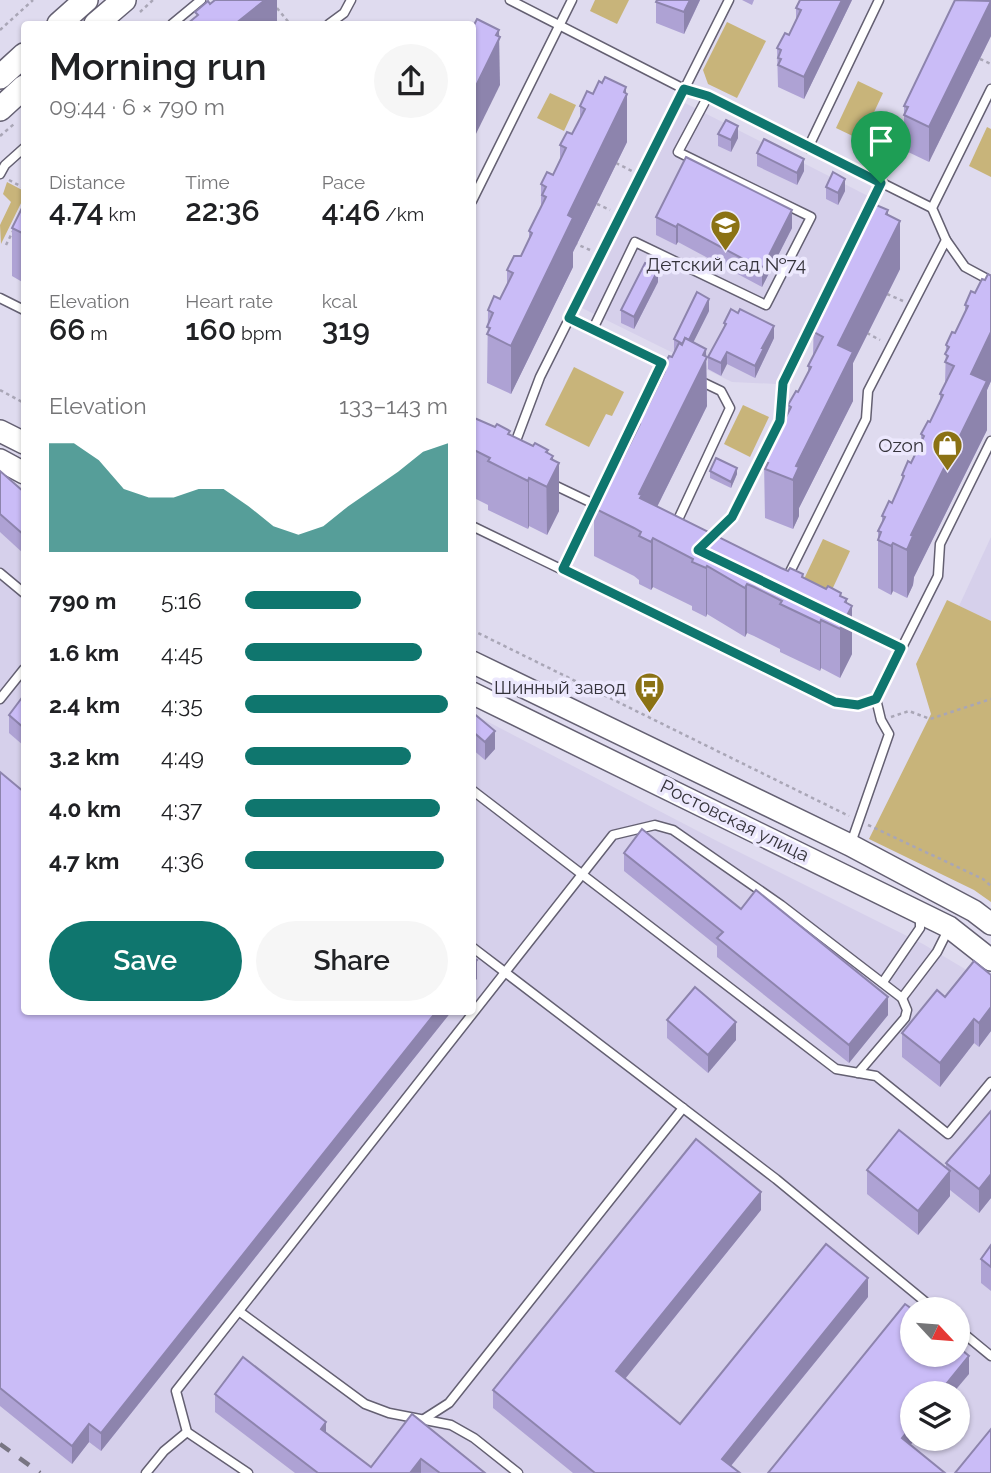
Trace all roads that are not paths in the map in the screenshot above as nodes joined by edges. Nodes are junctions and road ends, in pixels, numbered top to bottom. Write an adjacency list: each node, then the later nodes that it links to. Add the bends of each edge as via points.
1 (86, 0): 9 (main road)
2 (124, 0): 10 (main road)
3 (201, 0): 11 (lane)
4 (351, 0): 12 (lane)
5 (510, 0): 13 (lane)
6 (572, 0): 13 (lane)
7 (729, 0): 16 (lane)
8 (879, 0): 21 (lane)
9 (62, 21)
10 (100, 21)
11 (176, 21)
12 (333, 21)
13 (559, 25): 16 (lane); 24 (lane)
14 (21, 58): 15 (main road)
15 (0, 77)
16 (684, 89): 19 (lane); 30 (lane)
17 (991, 89): 25 (lane)
18 (21, 91): 20 (main road)
19 (708, 96): 21 (lane); 31 (lane, via 678,152 811,217 766,305 635,243)
20 (0, 109)
21 (808, 148): 25 (lane)
22 (21, 151): 23 (lane)
23 (0, 174)
24 (476, 193)
25 (932, 208): 26 (lane)
26 (946, 240): 27 (lane, via 965,267); 46 (lane, via 868,391 866,419)
27 (991, 281)
28 (0, 298): 29 (lane)
29 (21, 308)
30 (569, 318): 31 (lane); 36 (lane)
31 (593, 330): 32 (lane)
32 (662, 363): 40 (lane); 42 (lane, via 721,391 730,408 676,523)
33 (0, 431): 35 (street)
34 (991, 441): 48 (lane, via 940,544 937,576)
35 (21, 442)
36 (512, 449)
37 (0, 460): 38 (street)
38 (21, 471)
39 (544, 480): 40 (lane)
40 (594, 504): 43 (lane)
41 (476, 528): 43 (lane)
42 (681, 533)
43 (563, 569): 53 (lane, via 835,702 858,705)
44 (0, 573): 45 (lane)
45 (21, 590)
46 (782, 590)
47 (834, 615): 48 (lane)
48 (901, 648): 53 (lane)
49 (476, 664): 55 (street, Ростовская улица)
50 (21, 673): 52 (lane)
51 (476, 694): 58 (street, Ростовская улица)
52 (0, 699)
53 (876, 699): 55 (lane, via 889,734)
54 (476, 793): 56 (lane)
55 (850, 845): 57 (street, Ростовская улица)
56 (584, 875): 63 (lane); 64 (lane, via 613,835 655,825 673,830); 68 (lane, via 836,1069)
57 (962, 905): 59 (street, Ростовская улица); 60 (street)
58 (920, 913): 60 (street, Ростовская улица); 64 (lane, via 920,928)
59 (991, 924)
60 (949, 927): 62 (street, Ростовская улица); 65 (lane, via 937,953)
61 (476, 950): 63 (lane)
62 (991, 960)
63 (506, 973): 66 (lane); 70 (lane)
64 (883, 982): 65 (lane)
65 (902, 998): 68 (lane, via 908,1010 905,1018)
66 (476, 1011)
67 (473, 1015): 72 (lane)
68 (858, 1073): 69 (lane, via 876,1076 947,1134)
69 (991, 1082)
70 (682, 1108): 71 (lane); 75 (lane, via 449,1403)
71 (919, 1297)
72 (240, 1312): 75 (lane, via 365,1404); 76 (lane, via 176,1391)
73 (970, 1339): 74 (lane)
74 (991, 1356)
75 (424, 1419): 79 (lane, via 451,1425 474,1438)
76 (187, 1432): 77 (lane); 78 (lane)
77 (146, 1473)
78 (248, 1473)
79 (518, 1473)

